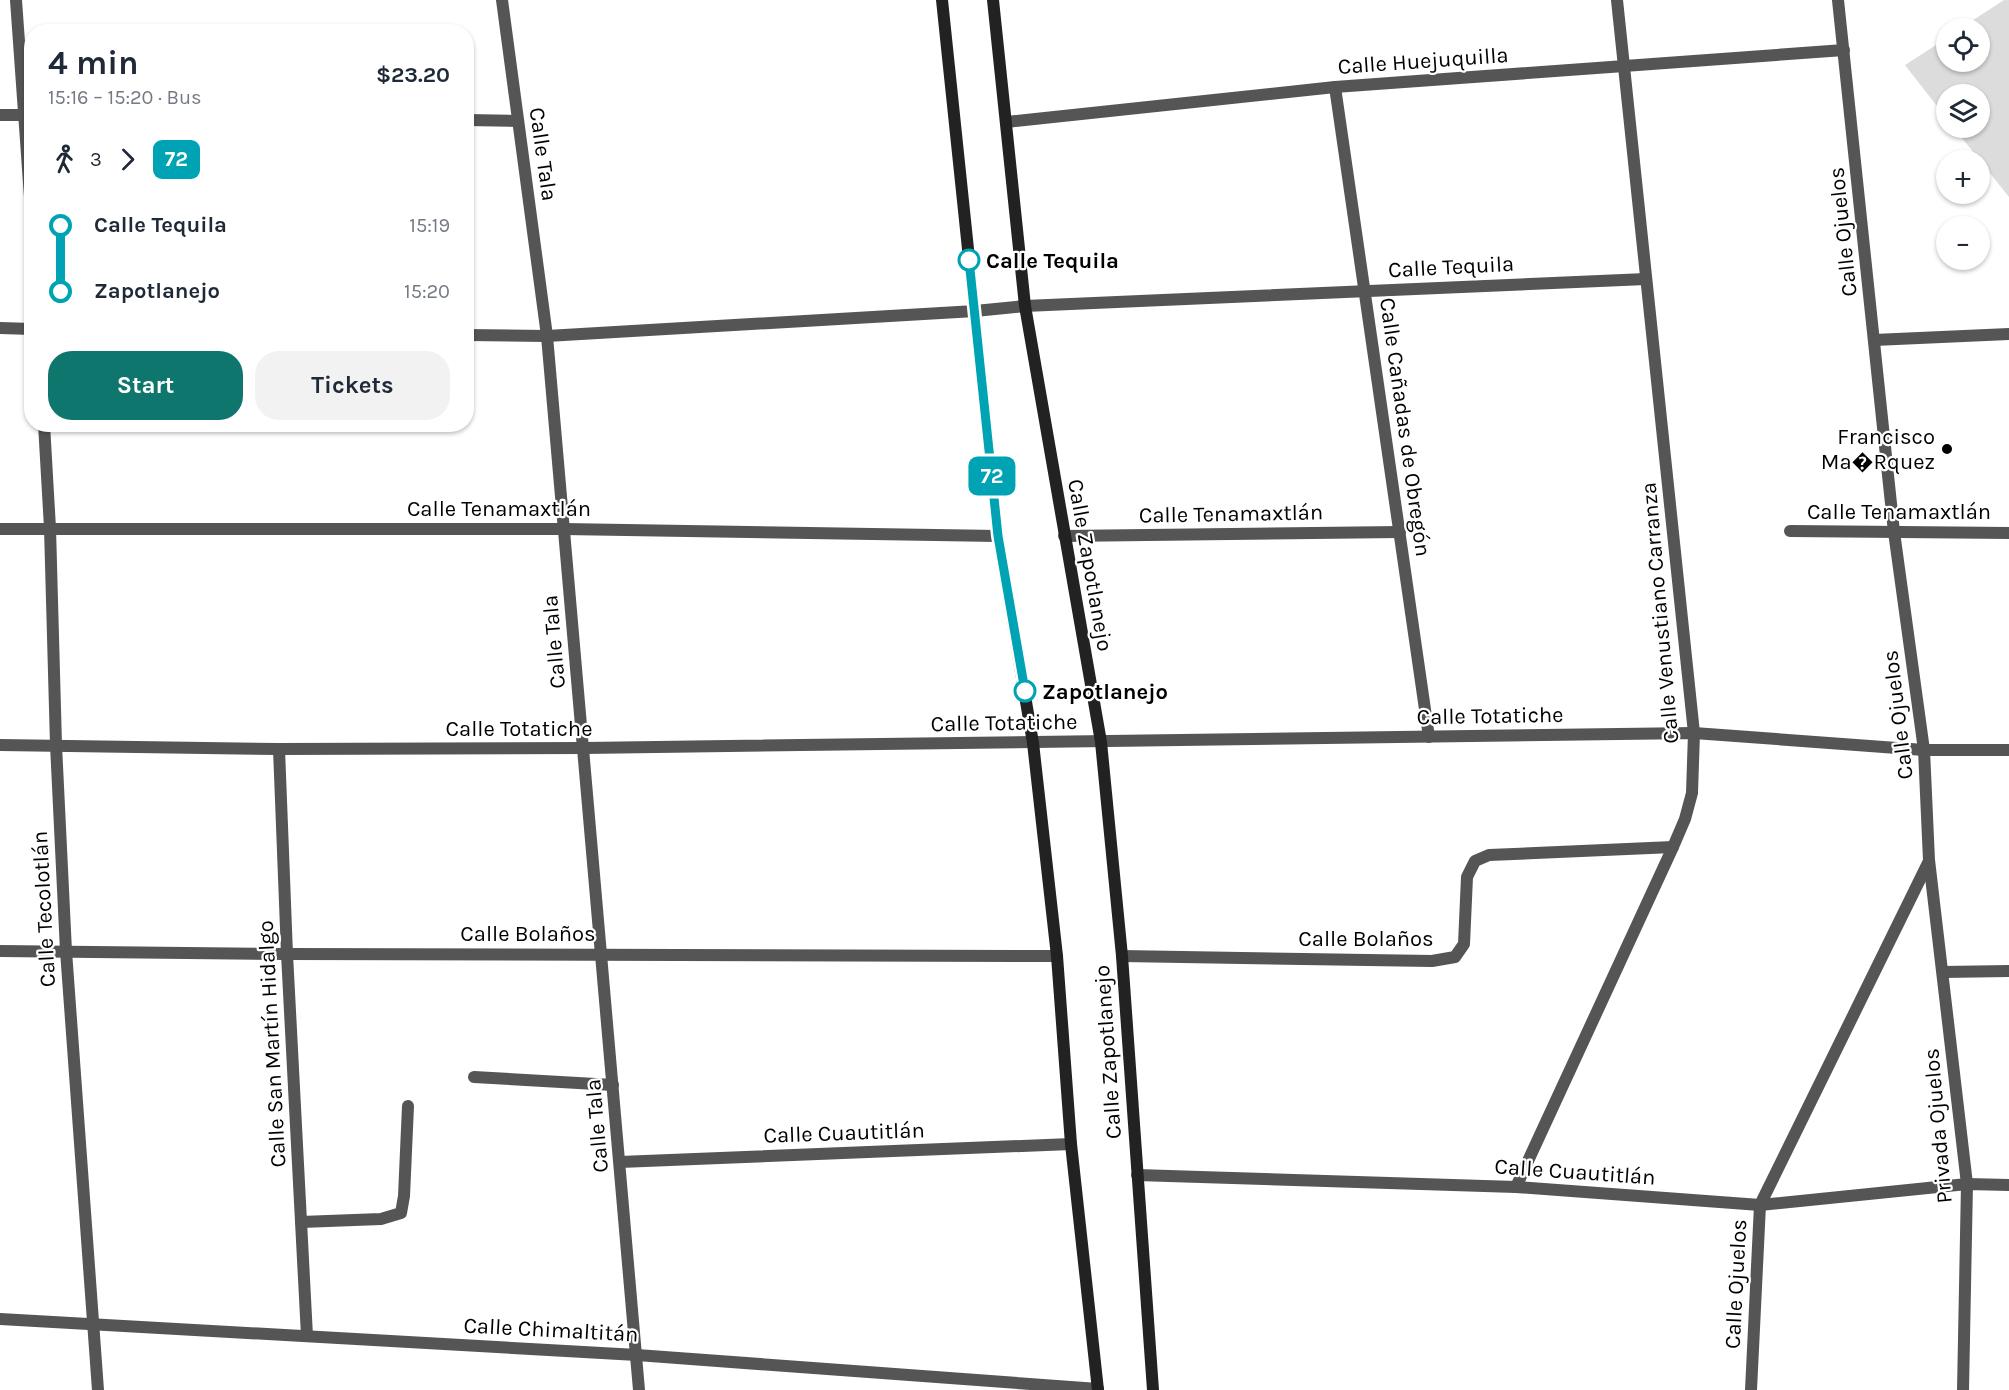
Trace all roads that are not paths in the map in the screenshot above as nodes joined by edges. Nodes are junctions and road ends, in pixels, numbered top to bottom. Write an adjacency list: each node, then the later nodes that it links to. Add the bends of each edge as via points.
1 (16, 0): 9 (street)
2 (502, 0): 14 (street, Calle Tala)
3 (942, 0): 19 (street, Calle Zapotlanejo)
4 (993, 0): 15 (street, Calle Zapotlanejo)
5 (1617, 0): 8 (street, Calle Venustiano Carranza)
6 (1838, 0): 7 (street, Calle Ojuelos)
7 (1844, 50): 8 (street, Calle Huejuquilla); 25 (street, Calle Ojuelos)
8 (1623, 66): 10 (street, Calle Huejuquilla); 16 (street, Calle Venustiano Carranza)
9 (24, 77)
10 (1335, 87): 15 (street, Calle Huejuquilla); 17 (street, Calle Cañadas de Obregón)
11 (0, 115): 12 (street)
12 (24, 115)
13 (474, 120): 14 (street)
14 (518, 121): 24 (street, Calle Tala)
15 (1006, 122): 18 (street, Calle Zapotlanejo)
16 (1646, 279): 17 (street, Calle Tequila); 36 (street, Calle Venustiano Carranza)
17 (1365, 291): 18 (street, Calle Tequila); 31 (street, Calle Cañadas de Obregón)
18 (1025, 306): 19 (street, Calle Tequila); 35 (street, Calle Zapotlanejo)
19 (975, 312): 24 (street, Calle Tequila); 34 (street, Calle Zapotlanejo)
20 (0, 328): 21 (street)
21 (24, 329)
22 (2009, 334): 25 (street)
23 (474, 335): 24 (street, Calle Tequila)
24 (547, 336): 29 (street, Calle Tala)
25 (1875, 340): 32 (street, Calle Ojuelos)
26 (44, 432): 28 (street, Calle Tecolotlán)
27 (0, 528): 28 (street, Calle Tenamaxtlán)
28 (50, 528): 29 (street, Calle Tenamaxtlán); 41 (street, Calle Tecolotlán)
29 (564, 529): 34 (street, Calle Tenamaxtlán); 42 (street, Calle Tala)
30 (1790, 531): 32 (street, Calle Tenamaxtlán)
31 (1400, 532): 35 (street, Calle Tenamaxtlán); 37 (street, Calle Cañadas de Obregón)
32 (1894, 532): 33 (street, Calle Tenamaxtlán); 44 (street, Calle Ojuelos)
33 (2009, 532)
34 (998, 536): 39 (street, Calle Zapotlanejo)
35 (1064, 536): 38 (street, Calle Zapotlanejo)
36 (1694, 733): 37 (street, Calle Totatiche); 44 (street, Calle Totatiche); 46 (street, Calle Venustiano Carranza, via 1692,793)
37 (1430, 736): 38 (street, Calle Totatiche)
38 (1101, 742): 39 (street, Calle Totatiche); 53 (street, Calle Zapotlanejo)
39 (1033, 743): 42 (street, Calle Totatiche); 52 (street, Calle Zapotlanejo)
40 (0, 745): 41 (street, Calle Totatiche)
41 (56, 745): 43 (street, Calle Totatiche); 49 (street, Calle Tecolotlán)
42 (584, 748): 43 (street, Calle Totatiche); 51 (street, Calle Tala)
43 (279, 749): 50 (street, Calle San Martín Hidalgo)
44 (1924, 750): 45 (street, Calle Totatiche); 47 (street, Calle Ojuelos)
45 (2009, 750)
46 (1673, 847): 53 (street, Calle Bolaños, via 1489,855 1475,861 1467,877 1464,944 1455,957 1432,961); 64 (street, Calle Venustiano Carranza)
47 (1929, 860): 55 (street, Privada Ojuelos); 65 (street, Calle Ojuelos)
48 (0, 951): 49 (street, Calle Bolaños)
49 (66, 951): 50 (street, Calle Bolaños); 68 (street, Calle Tecolotlán)
50 (287, 954): 51 (street, Calle Bolaños); 66 (street, Calle San Martín Hidalgo)
51 (602, 954): 52 (street, Calle Bolaños); 57 (street, Calle Tala)
52 (1057, 956): 59 (street, Calle Zapotlanejo)
53 (1122, 956): 61 (street, Calle Zapotlanejo)
54 (2009, 971): 55 (street)
55 (1943, 972): 62 (street, Privada Ojuelos)
56 (474, 1077): 57 (street)
57 (613, 1085): 60 (street, Calle Tala)
58 (408, 1106): 66 (street, via 401,1213 381,1219)
59 (1071, 1144): 60 (street, Calle Cuautitlán); 71 (street, Calle Zapotlanejo)
60 (620, 1162): 70 (street, Calle Tala)
61 (1137, 1175): 64 (street, Calle Cuautitlán); 74 (street, Calle Zapotlanejo)
62 (1967, 1184): 63 (street, Calle Cuautitlán); 65 (street, Calle Cuautitlán); 76 (street, Privada Ojuelos)
63 (2009, 1185)
64 (1516, 1187): 65 (street, Calle Cuautitlán)
65 (1760, 1205): 75 (street, Calle Ojuelos)
66 (302, 1222): 69 (street, Calle San Martín Hidalgo)
67 (0, 1319): 68 (street, Calle Chimaltitán)
68 (92, 1324): 69 (street, Calle Chimaltitán); 72 (street, Calle Tecolotlán)
69 (307, 1336): 70 (street, Calle Chimaltitán)
70 (637, 1355): 71 (street, Calle Chimaltitán); 73 (street, Calle Tala)
71 (1098, 1389)
72 (98, 1390)
73 (639, 1390)
74 (1154, 1390)
75 (1751, 1390)
76 (1963, 1390)

